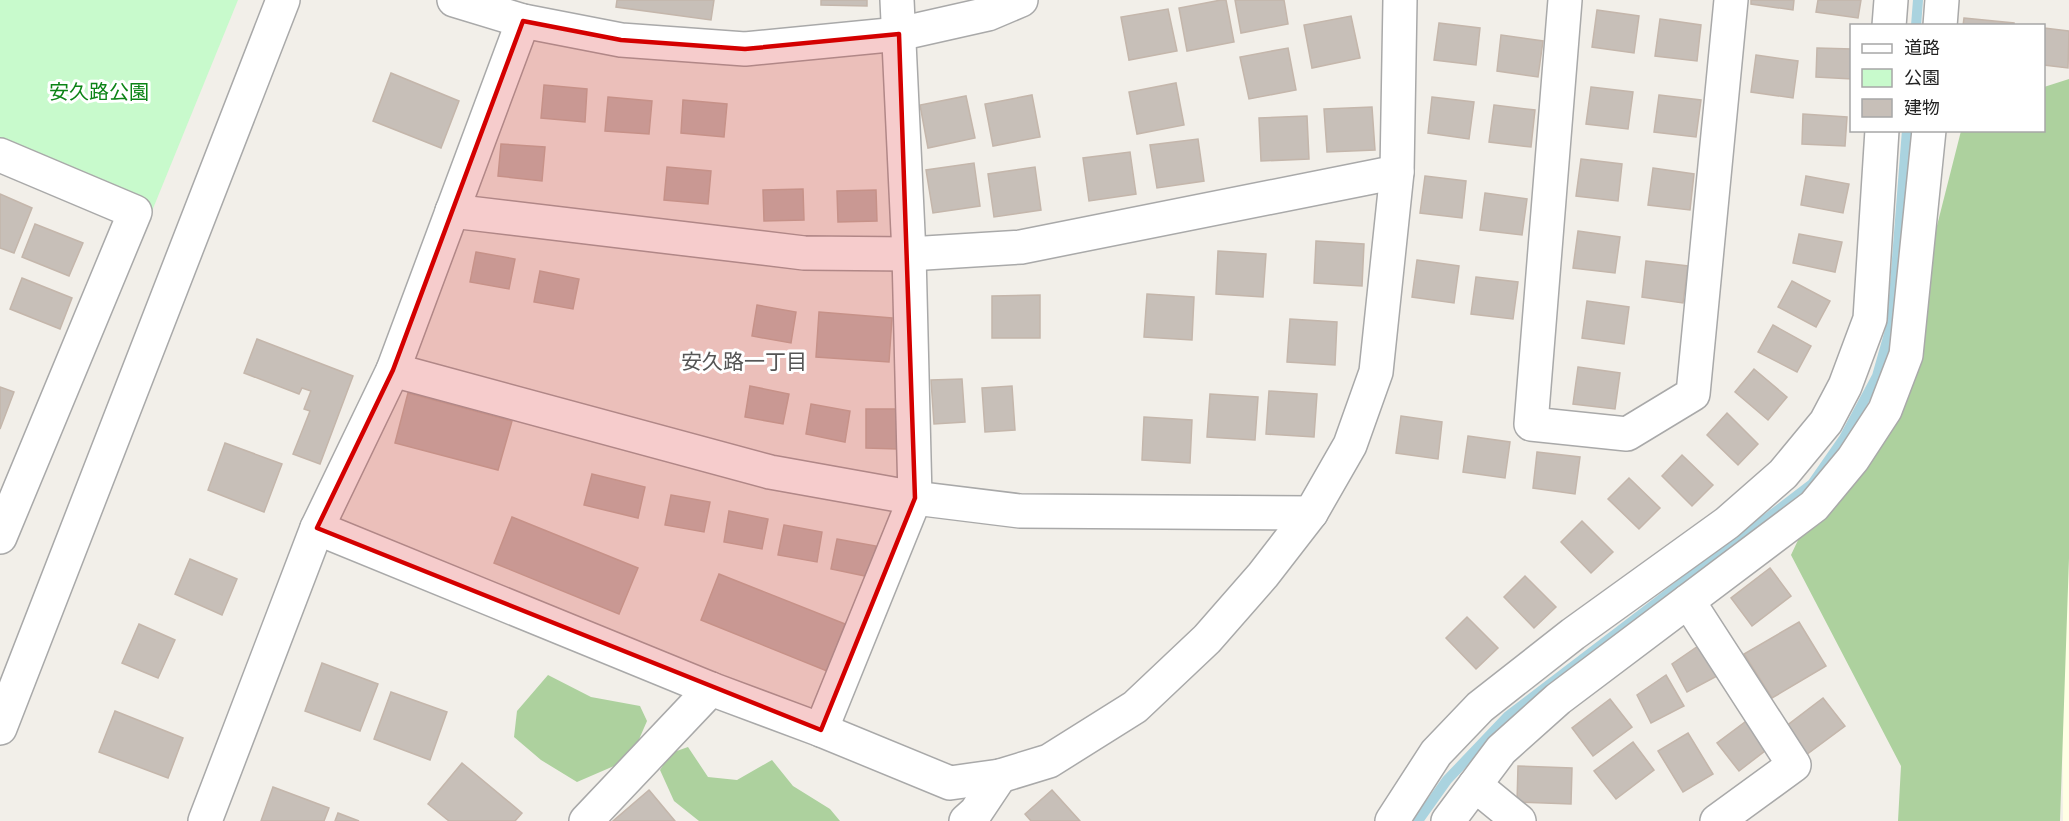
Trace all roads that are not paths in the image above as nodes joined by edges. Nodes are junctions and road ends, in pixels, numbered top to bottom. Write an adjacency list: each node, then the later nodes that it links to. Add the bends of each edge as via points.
1 (283, 0): 30 (street)
2 (454, 0): 10 (street)
3 (897, 0): 13 (street)
4 (1022, 0): 13 (street, via 988,14)
5 (1400, 0): 17 (street)
6 (1565, 0): 7 (street, via 1531,424 1627,434 1693,394)
7 (1731, 0)
8 (1891, 0): 11 (street)
9 (1942, 0): 12 (street)
10 (523, 21): 13 (street, via 621,40 745,49); 18 (street)
11 (1889, 24)
12 (1940, 24)
13 (899, 34): 19 (street)
14 (1882, 132): 24 (street, via 1870,319 1845,386 1826,422 1783,474)
15 (1929, 132): 27 (street, via 1906,355 1885,410 1853,459 1814,506)
16 (0, 155): 22 (street, via 135,212)
17 (1397, 172): 19 (street, via 1021,247); 23 (street, via 1376,372 1350,445)
18 (452, 211): 19 (street, via 804,253); 20 (street)
19 (909, 254): 21 (street)
20 (393, 370): 21 (street, via 770,472); 25 (street)
21 (915, 498): 23 (street, via 1020,511); 31 (street)
22 (6, 505): 26 (street)
23 (1311, 513): 32 (street, via 1207,639 1135,707 1049,761)
24 (1727, 523): 27 (street); 37 (street, via 1480,707 1436,753)
25 (317, 528): 29 (street); 34 (street)
26 (0, 537)
27 (1747, 556): 28 (street)
28 (1688, 601): 33 (street, via 1558,699 1501,750); 40 (street, via 1794,765)
29 (711, 689): 31 (street); 35 (street)
30 (0, 728)
31 (821, 730): 32 (street, via 950,783)
32 (1000, 776): 36 (street)
33 (1475, 785): 38 (street); 39 (street)
34 (205, 821)
35 (586, 821)
36 (966, 821)
37 (1392, 821)
38 (1448, 821)
39 (1519, 821)
40 (1718, 821)

